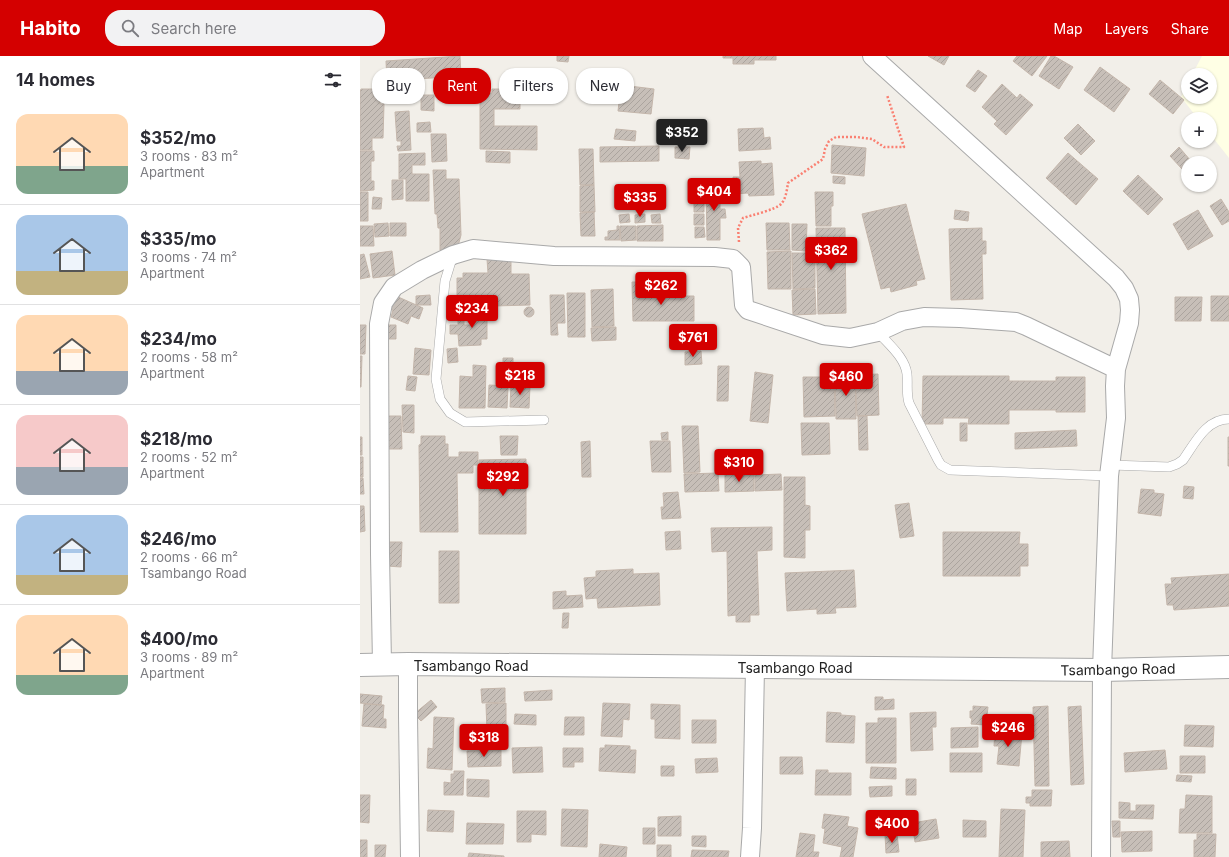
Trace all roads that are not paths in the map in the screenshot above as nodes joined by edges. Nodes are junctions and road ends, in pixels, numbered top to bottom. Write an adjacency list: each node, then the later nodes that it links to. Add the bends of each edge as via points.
1 (872, 56): 4 (street, via 1124,288 1129,299 1130,323)
2 (453, 256): 3 (street, via 473,249 554,256 733,259 741,267 744,305 748,310 823,335 850,338); 6 (lane, via 446,281 436,379 440,399 450,413 465,422); 8 (street, via 422,270 394,287 383,303 379,324)
3 (878, 332): 4 (street, via 902,321 924,317 1016,322); 7 (lane, via 902,359 907,373 909,403 938,460 945,468)
4 (1116, 370): 7 (street, via 1116,418)
5 (1229, 419): 7 (lane, via 1222,419 1208,426 1178,464 1169,467)
6 (544, 420)
7 (1110, 471): 13 (street)
8 (382, 664): 9 (street, Tsambango Road); 10 (street, Tsambango Road)
9 (408, 664): 11 (street, Tsambango Road); 14 (street)
10 (360, 665)
11 (754, 667): 13 (street, Tsambango Road); 15 (street)
12 (1229, 667): 13 (street, Tsambango Road)
13 (1102, 670): 16 (street)
14 (410, 857)
15 (750, 857)
16 (1101, 857)

